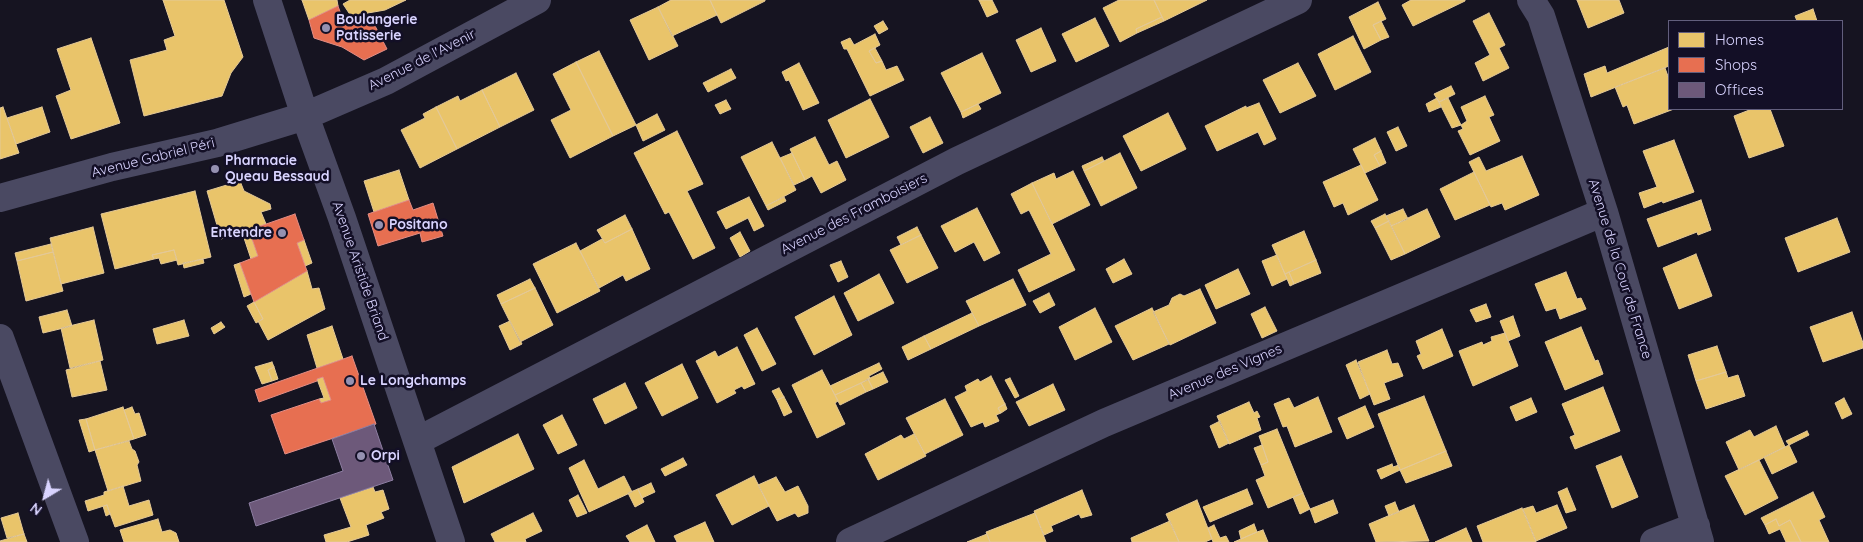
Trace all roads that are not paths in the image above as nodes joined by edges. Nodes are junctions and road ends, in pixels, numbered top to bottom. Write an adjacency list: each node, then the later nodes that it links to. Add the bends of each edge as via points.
1 (267, 0): 5 (street, Avenue Aristide Briand)
2 (537, 0): 5 (street, Avenue de l'Avenir, via 386,81)
3 (1298, 0): 9 (street, Avenue des Framboisiers, via 957,161)
4 (1531, 0): 7 (street, Avenue de la Cour de France, via 1541,16)
5 (305, 116): 6 (street, Avenue Gabriel Péri, via 217,143 112,167); 9 (street, Avenue Aristide Briand)
6 (0, 198)
7 (1604, 212): 10 (street, Avenue de la Cour de France); 13 (street, Avenue des Vignes, via 1104,423)
8 (0, 338): 11 (street)
9 (417, 441): 12 (street, Avenue Aristide Briand)
10 (1698, 534): 14 (street)
11 (75, 542)
12 (450, 542)
13 (850, 542)
14 (1654, 542)

